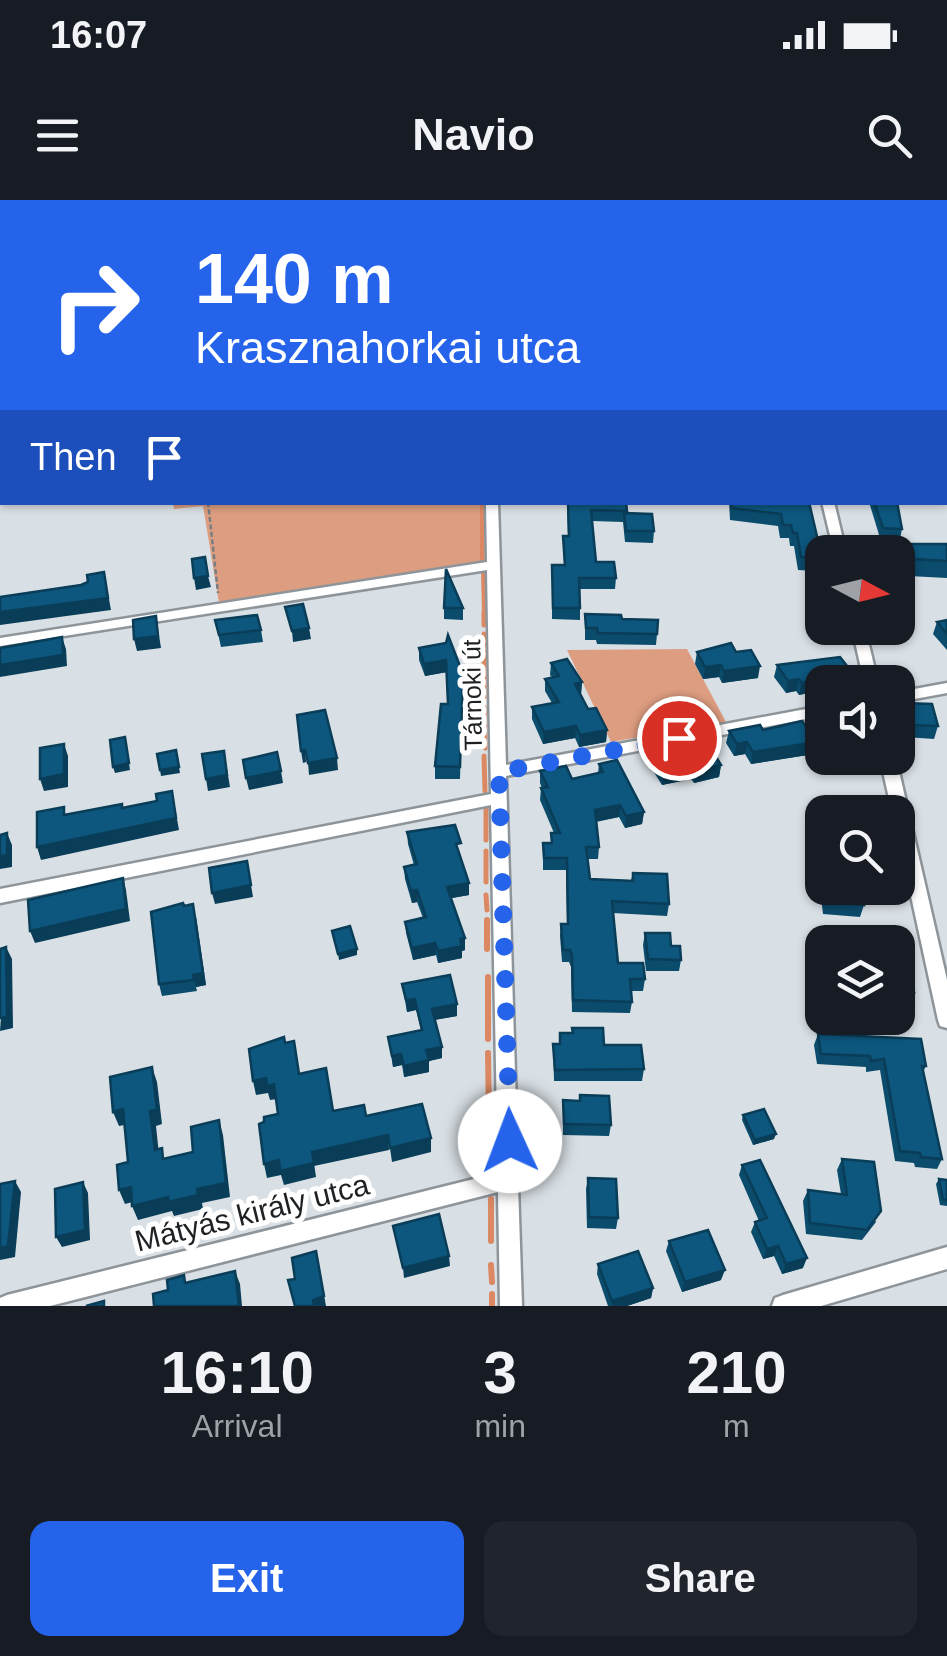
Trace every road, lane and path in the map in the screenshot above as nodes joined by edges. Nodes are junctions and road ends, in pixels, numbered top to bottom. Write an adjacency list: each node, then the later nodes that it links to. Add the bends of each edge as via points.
1 (208, 505): 6 (path)
2 (492, 505): 5 (street, Tárnoki út)
3 (829, 505): 4 (street)
4 (836, 535)
5 (494, 565): 7 (street); 11 (street, Tárnoki út)
6 (218, 603)
7 (0, 642)
8 (947, 688): 9 (street)
9 (915, 694)
10 (805, 714): 11 (street)
11 (499, 772): 13 (street, Tárnoki út)
12 (892, 775): 15 (street)
13 (500, 798): 14 (street); 16 (street, Tárnoki út)
14 (0, 896)
15 (947, 1020)
16 (511, 1179): 18 (street, Mátyás király utca); 19 (street, Tárnoki út)
17 (947, 1258): 20 (street)
18 (7, 1306)
19 (512, 1306)
20 (783, 1306)

